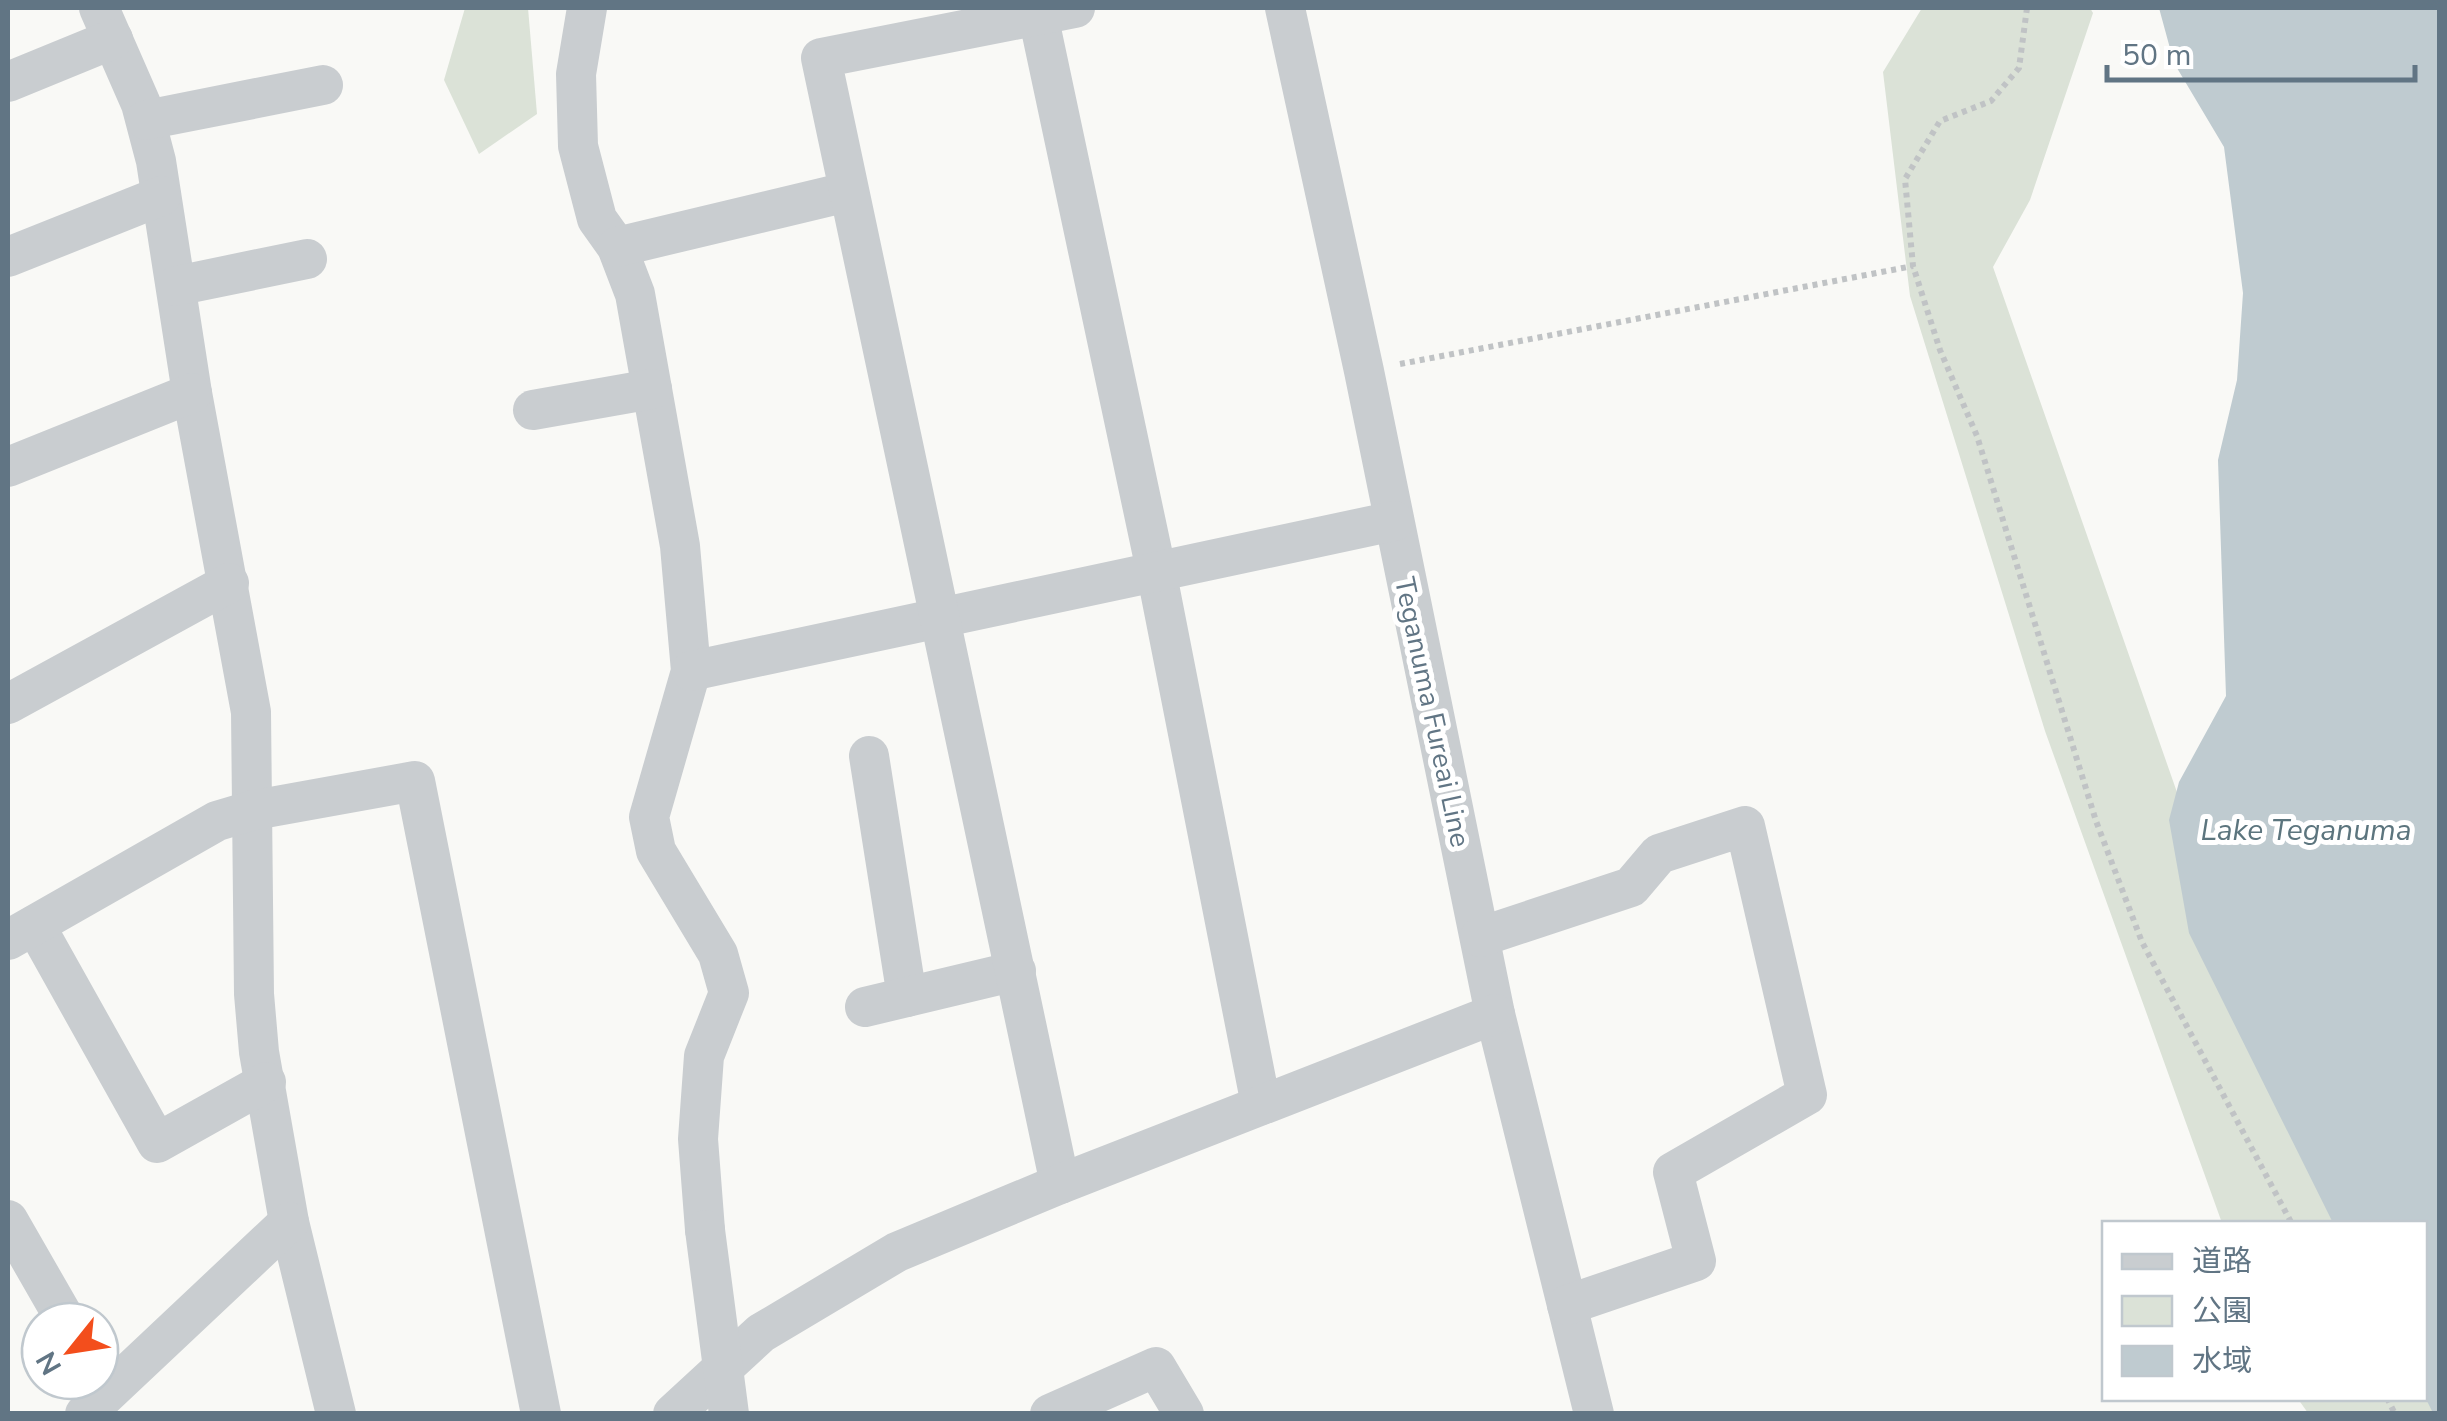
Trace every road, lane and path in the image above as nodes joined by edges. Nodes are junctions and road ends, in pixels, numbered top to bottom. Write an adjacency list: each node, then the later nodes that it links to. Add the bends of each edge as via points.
1 (587, 8): 11 (street, via 576,74 578,146 597,219)
2 (1285, 8): 16 (street, Teganuma Fureai Line)
3 (2027, 8): 14 (path, via 2019,68 1992,101 1940,120 1904,179)
4 (1056, 11): 9 (street, via 821,58); 22 (street)
5 (106, 23): 6 (street); 8 (street)
6 (8, 82)
7 (323, 85): 8 (street)
8 (146, 120): 10 (street)
9 (847, 192): 11 (street); 24 (street)
10 (162, 196): 12 (street); 15 (street)
11 (617, 247): 17 (street, via 635,294)
12 (8, 257)
13 (307, 259): 15 (street)
14 (1913, 266): 16 (path); 39 (path, via 1976,436 2096,820 2142,942)
15 (176, 286): 18 (street)
16 (1364, 370): 21 (street, Teganuma Fureai Line)
17 (652, 389): 19 (street); 25 (street, via 680,546)
18 (192, 393): 20 (street); 23 (street)
19 (533, 410)
20 (8, 466)
21 (1394, 521): 22 (street); 30 (street, Teganuma Fureai Line)
22 (1156, 570): 24 (street); 36 (street)
23 (229, 583): 26 (street); 28 (street, via 251,712)
24 (939, 618): 25 (street); 31 (street)
25 (691, 670): 47 (street, bridge, via 649,817 656,851 718,954 729,993 704,1056 698,1140)
26 (8, 704)
27 (868, 756): 32 (street)
28 (254, 810): 29 (street, via 217,821); 35 (street, via 254,994); 45 (street, via 416,781)
29 (21, 932): 35 (street, via 158,1143)
30 (1480, 937): 34 (street, Teganuma Fureai Line); 42 (street, via 1631,887 1659,854 1745,826 1807,1094 1673,1172 1696,1261)
31 (1016, 971): 32 (street); 37 (street)
32 (907, 998): 33 (street)
33 (865, 1007)
34 (1495, 1014): 36 (street); 42 (street, Teganuma Fureai Line)
35 (266, 1082): 40 (street)
36 (1261, 1104): 37 (street)
37 (1060, 1184): 46 (street, via 898,1252 762,1333)
38 (8, 1220): 41 (street)
39 (2290, 1221)
40 (289, 1222): 43 (street); 44 (street)
41 (55, 1301)
42 (1567, 1305): 50 (street, Teganuma Fureai Line)
43 (120, 1374)
44 (336, 1414)
45 (541, 1414)
46 (673, 1414)
47 (729, 1414)
48 (1050, 1414): 49 (street, via 1156,1367)
49 (1184, 1414)
50 (1594, 1414)

